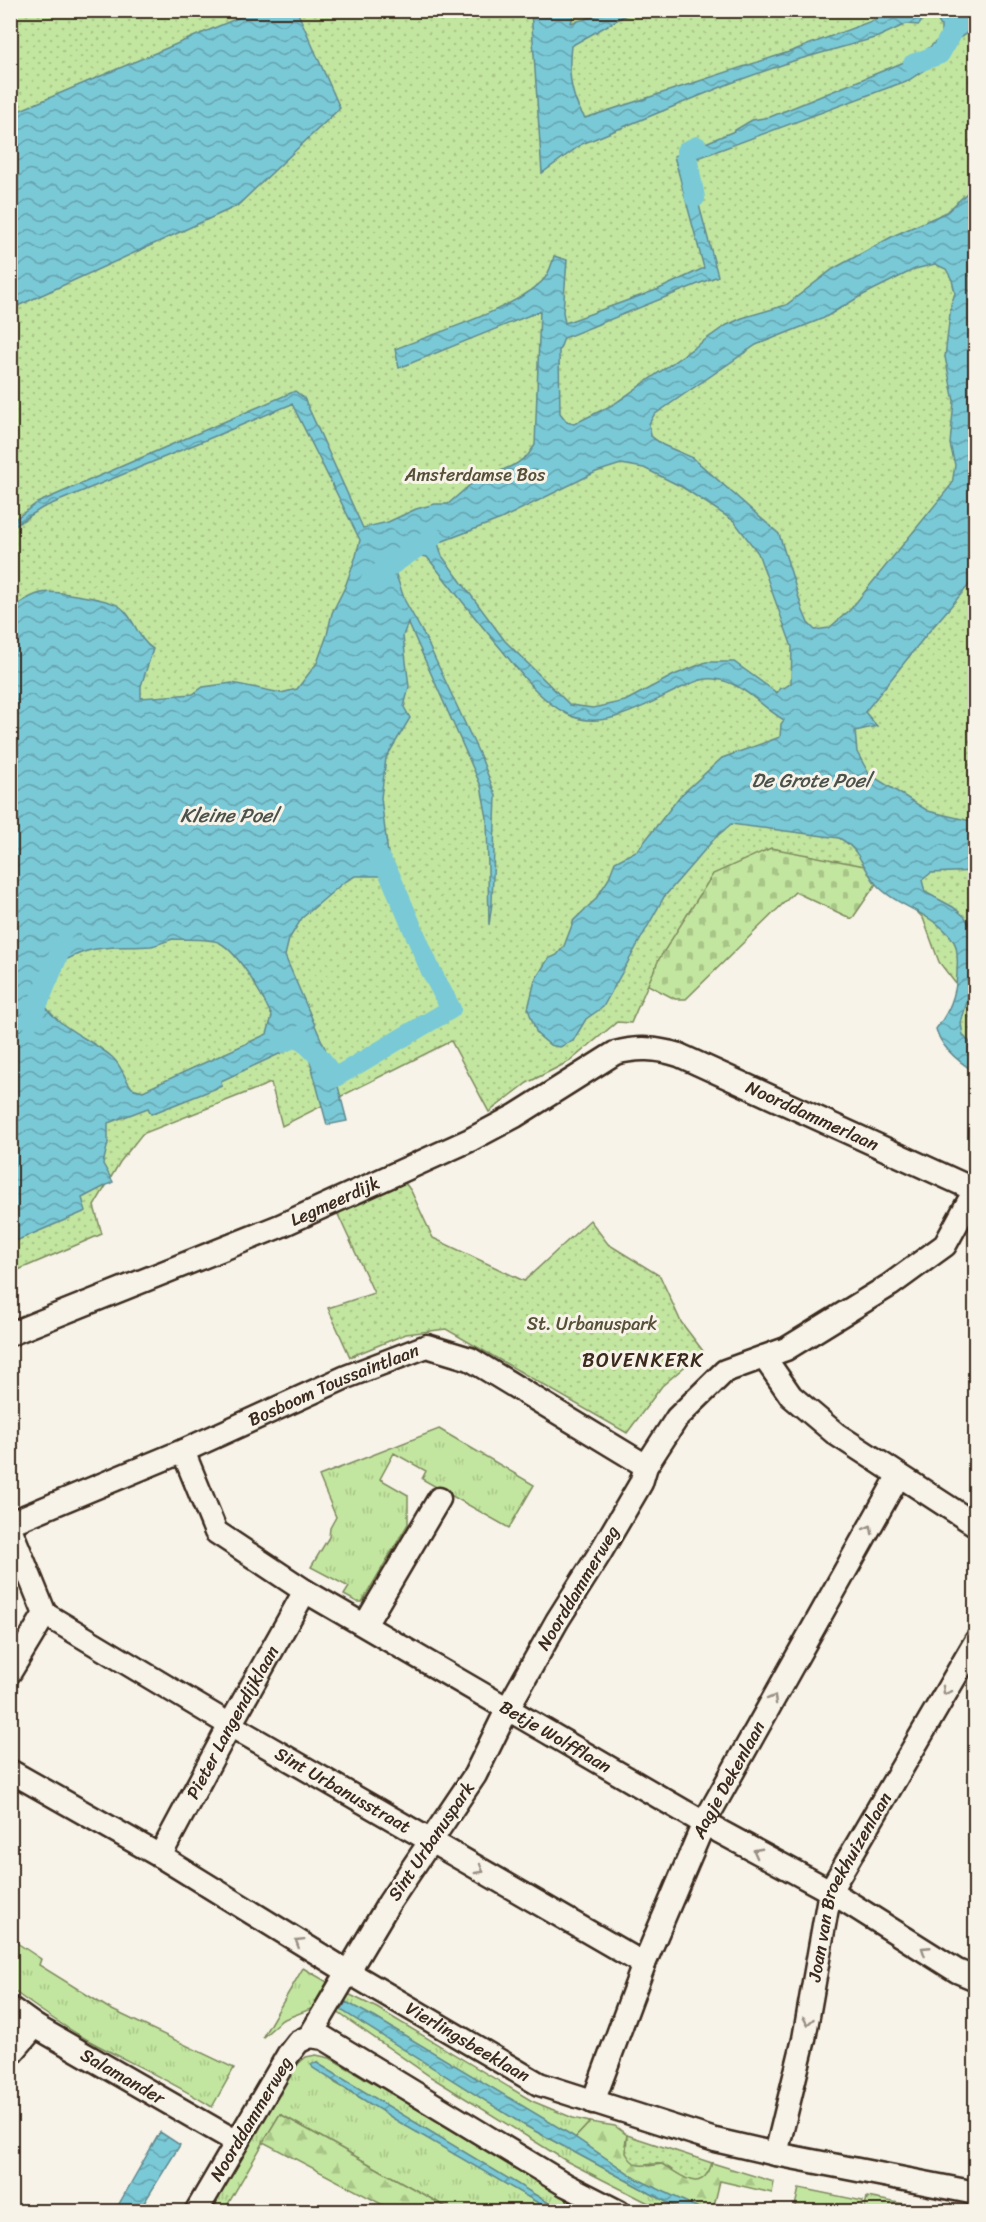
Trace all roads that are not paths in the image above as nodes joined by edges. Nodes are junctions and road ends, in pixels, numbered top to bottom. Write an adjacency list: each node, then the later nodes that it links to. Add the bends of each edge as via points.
1 (647, 1048): 2 (street, Noorddammerlaan, via 679,1055); 3 (street, Legmeerdijk, via 615,1053 470,1140 303,1216)
2 (975, 1190): 4 (street, via 945,1245 890,1286 786,1349)
3 (10, 1334)
4 (764, 1357): 6 (street, Noorddammerweg, via 725,1371 677,1418); 7 (street, via 791,1396 836,1434)
5 (183, 1451): 6 (street, Bosboom Toussaintlaan, via 346,1377 427,1346 470,1359); 9 (street, Bosboom Toussaintlaan); 12 (street, Betje Wolfflaan, via 216,1532)
6 (646, 1466): 17 (street, Noorddammerweg, via 641,1483)
7 (899, 1475): 10 (street); 20 (street, Aagje Dekenlaan, one-way to 7)
8 (439, 1499): 14 (street)
9 (10, 1523)
10 (975, 1525)
11 (10, 1528): 13 (street)
12 (305, 1591): 14 (street, Betje Wolfflaan); 18 (street, Pieter Langendijklaan)
13 (45, 1614): 16 (street); 18 (street, Sint Urbanusstraat)
14 (365, 1625): 17 (street, Betje Wolfflaan)
15 (975, 1641): 23 (street, Joan van Broekhuizenlaan, one-way to 23)
16 (10, 1672)
17 (508, 1708): 20 (street, Betje Wolfflaan); 21 (street, Sint Urbanuspark, via 475,1775)
18 (230, 1725): 21 (street, Sint Urbanusstraat); 22 (street, Pieter Langendijklaan)
19 (10, 1771): 22 (street, Vierlingsbeeklaan)
20 (704, 1823): 23 (street, Betje Wolfflaan, one-way to 20); 24 (street, Aagje Dekenlaan)
21 (429, 1841): 24 (street, Sint Urbanusstraat, one-way to 24); 25 (street, Sint Urbanuspark)
22 (160, 1856): 25 (street, Vierlingsbeeklaan, one-way to 22)
23 (830, 1891): 26 (street, Betje Wolfflaan, one-way to 23); 33 (street, Joan van Broekhuizenlaan, one-way to 33, via 804,2039)
24 (644, 1964): 31 (street, Aagje Dekenlaan)
25 (349, 1972): 29 (street, Noorddammerweg); 31 (street, Vierlingsbeeklaan, via 539,2084)
26 (975, 1979)
27 (10, 2008): 28 (street, Salamander)
28 (35, 2026): 30 (street); 32 (street, Salamander)
29 (317, 2037): 32 (street, Noorddammerweg, via 298,2042 288,2055); 36 (street, via 566,2185)
30 (10, 2055)
31 (593, 2102): 33 (street, Vierlingsbeeklaan, via 715,2140)
32 (237, 2142): 35 (street, Noorddammerweg)
33 (776, 2154): 34 (street, Vierlingsbeeklaan)
34 (975, 2187)
35 (196, 2211)
36 (619, 2211)

